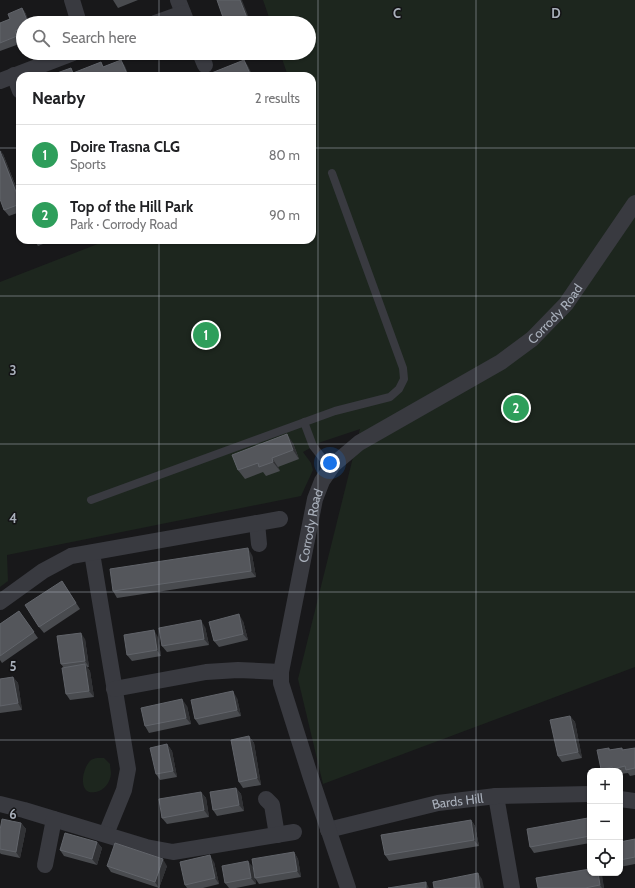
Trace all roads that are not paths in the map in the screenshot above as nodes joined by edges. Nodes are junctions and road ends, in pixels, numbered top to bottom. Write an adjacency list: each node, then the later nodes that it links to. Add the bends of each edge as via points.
1 (72, 0): 3 (street)
2 (183, 12): 4 (street)
3 (77, 16)
4 (173, 16)
5 (55, 60): 6 (street)
6 (23, 72)
7 (7, 78): 8 (street)
8 (16, 87)
9 (332, 173): 11 (lane, via 403,368 404,379 399,389 390,397)
10 (635, 203): 12 (street, Corrody Road, via 566,304 532,339 501,362 359,443)
11 (304, 422): 12 (lane, via 314,446); 13 (lane)
12 (331, 468): 19 (street, Corrody Road, via 315,499)
13 (91, 500)
14 (280, 519): 15 (street)
15 (257, 523): 16 (street); 17 (street)
16 (259, 544)
17 (92, 552): 18 (street, via 71,556 44,571); 20 (street)
18 (0, 602)
19 (281, 672): 20 (street, via 206,672); 28 (street, Corrody Road, via 281,683)
20 (114, 689): 30 (street, via 128,769 124,790)
21 (587, 794): 22 (street, Bards Hill)
22 (496, 796): 28 (street, Bards Hill, via 438,804); 34 (street)
23 (266, 799): 31 (street, via 272,806)
24 (623, 799): 25 (street)
25 (635, 801)
26 (0, 804): 27 (street)
27 (54, 819): 30 (street); 32 (street)
28 (328, 830): 33 (street, Corrody Road)
29 (294, 832): 31 (street)
30 (106, 834): 31 (street, via 146,847 173,852)
31 (277, 835)
32 (45, 865)
33 (348, 888)
34 (512, 888)

